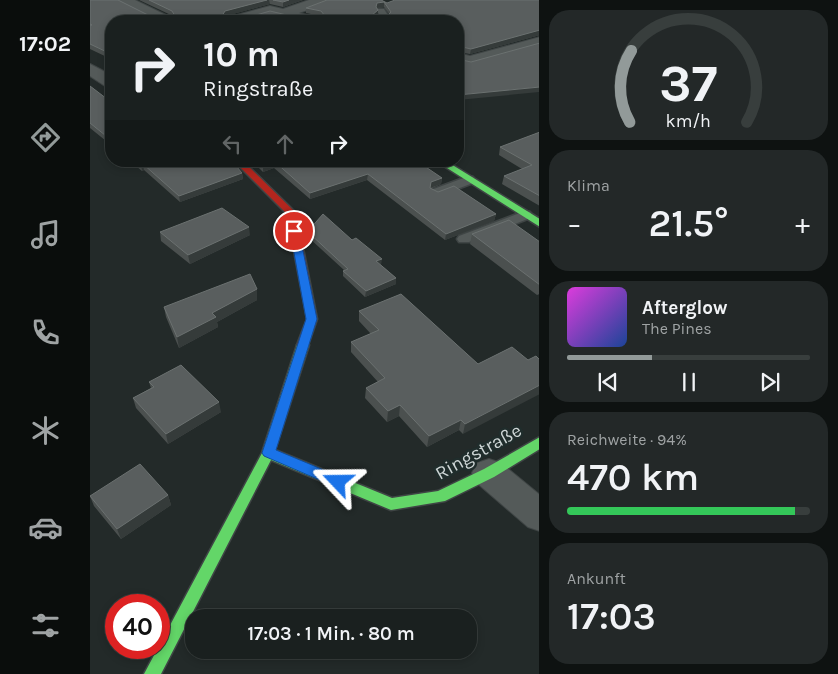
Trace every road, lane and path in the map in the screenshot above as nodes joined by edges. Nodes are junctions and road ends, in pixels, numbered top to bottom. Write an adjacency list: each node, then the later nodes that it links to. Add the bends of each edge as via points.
1 (124, 0): 5 (street)
2 (322, 0): 4 (street)
3 (381, 11): 8 (lane)
4 (284, 13): 6 (street, via 270,10); 7 (street)
5 (155, 15)
6 (252, 15)
7 (292, 15)
8 (384, 15)
9 (536, 44): 10 (street)
10 (464, 61)
11 (90, 69): 12 (street)
12 (105, 78)
13 (244, 167): 21 (street, via 291,213 312,319)
14 (449, 167): 15 (street)
15 (469, 180): 16 (lane); 17 (street)
16 (436, 193)
17 (525, 215): 18 (street); 19 (lane)
18 (539, 224)
19 (464, 239)
20 (539, 442): 22 (street, Ringstraße)
21 (268, 453): 22 (street, Ringstraße, via 391,504 440,497); 24 (street)
22 (489, 473): 23 (street)
23 (539, 516)
24 (152, 674)

